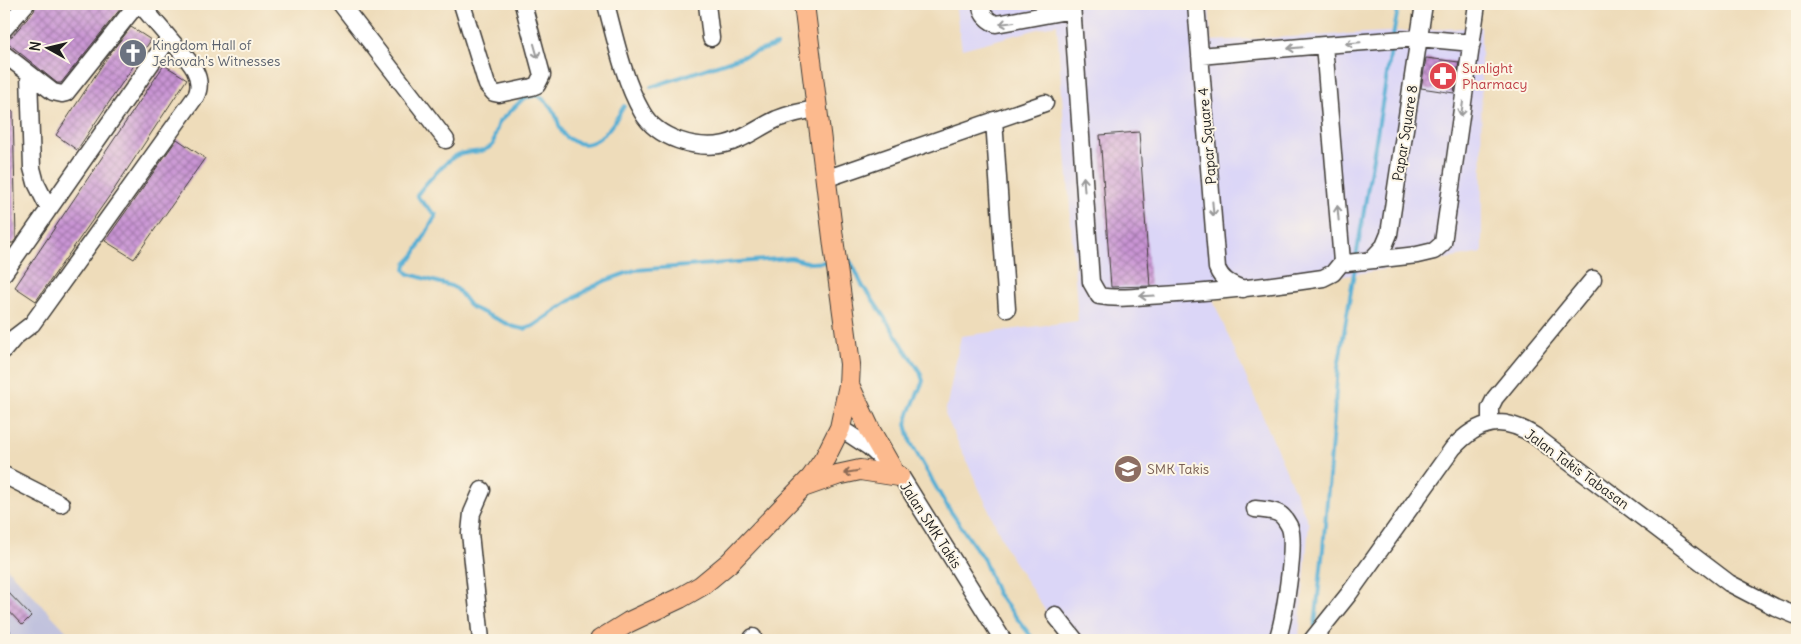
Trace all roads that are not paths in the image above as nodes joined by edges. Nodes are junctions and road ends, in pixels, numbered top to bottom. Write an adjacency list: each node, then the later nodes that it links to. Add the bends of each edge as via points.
1 (26, 4): 14 (street)
2 (138, 4): 15 (street); 22 (street, via 66,93 53,92)
3 (341, 4): 26 (street)
4 (462, 4): 5 (street, one-way to 4, via 542,76 537,85 498,94 487,85)
5 (522, 4)
6 (606, 4): 24 (street, via 619,54 642,113 668,136 688,144 725,144 776,120)
7 (707, 4): 16 (street)
8 (804, 4): 24 (main road)
9 (981, 4): 13 (street, one-way to 9, via 996,24 986,20)
10 (1196, 4): 21 (street, Papar Square 4)
11 (1424, 4): 17 (street, Papar Square 8)
12 (1477, 4): 18 (street)
13 (1072, 7): 36 (street, Papar Square 8, one-way to 13, via 1122,298 1098,296 1092,288)
14 (4, 29)
15 (169, 38): 28 (street); 38 (street, via 193,67 199,86 196,96 32,324)
16 (711, 38)
17 (1411, 39): 18 (street); 19 (street, one-way to 19); 29 (street, Papar Square 8)
18 (1472, 44): 30 (street, one-way to 30, via 1443,242 1434,251)
19 (1324, 45): 21 (street, one-way to 21); 31 (street, one-way to 19)
20 (4, 54): 22 (street)
21 (1200, 56): 32 (street, Papar Square 4, one-way to 32)
22 (29, 74): 28 (street, via 32,168)
23 (1045, 103): 25 (street)
24 (817, 109): 27 (main road)
25 (994, 120): 27 (street); 37 (street)
26 (446, 140)
27 (825, 179): 39 (main road, via 849,356)
28 (49, 209): 33 (street)
29 (1390, 228): 30 (street, via 1397,244); 31 (street, Papar Square 8, via 1384,246)
30 (1417, 255): 31 (street)
31 (1356, 262): 35 (street, Papar Square 8, via 1323,278)
32 (1217, 268): 35 (street, via 1226,282); 36 (street, via 1210,284)
33 (4, 273)
34 (1593, 279): 40 (street, via 1495,398 1490,408)
35 (1243, 289): 36 (street, Papar Square 8)
36 (1196, 294)
37 (1007, 309)
38 (4, 350)
39 (849, 385): 41 (main road); 42 (main road, via 871,432)
40 (1490, 423): 49 (street, Jalan Takis Tabasan, via 1504,423 1535,436 1729,583); 55 (street, via 1476,428 1453,448)
41 (840, 428): 42 (street, Jalan SMK Takis, via 869,447); 44 (main road, via 825,458)
42 (895, 471): 44 (main road, one-way to 44, via 860,470); 52 (street, Jalan SMK Takis, via 915,497)
43 (4, 475): 46 (street)
44 (803, 486): 51 (main road, via 730,562 700,586)
45 (482, 490): 50 (street, via 472,513 470,533)
46 (61, 504)
47 (1255, 509): 54 (street, via 1281,515 1290,528 1289,576)
48 (1055, 615): 53 (street)
49 (1797, 616)
50 (481, 640)
51 (600, 640)
52 (1003, 640)
53 (1075, 640)
54 (1277, 640)
55 (1312, 640)

